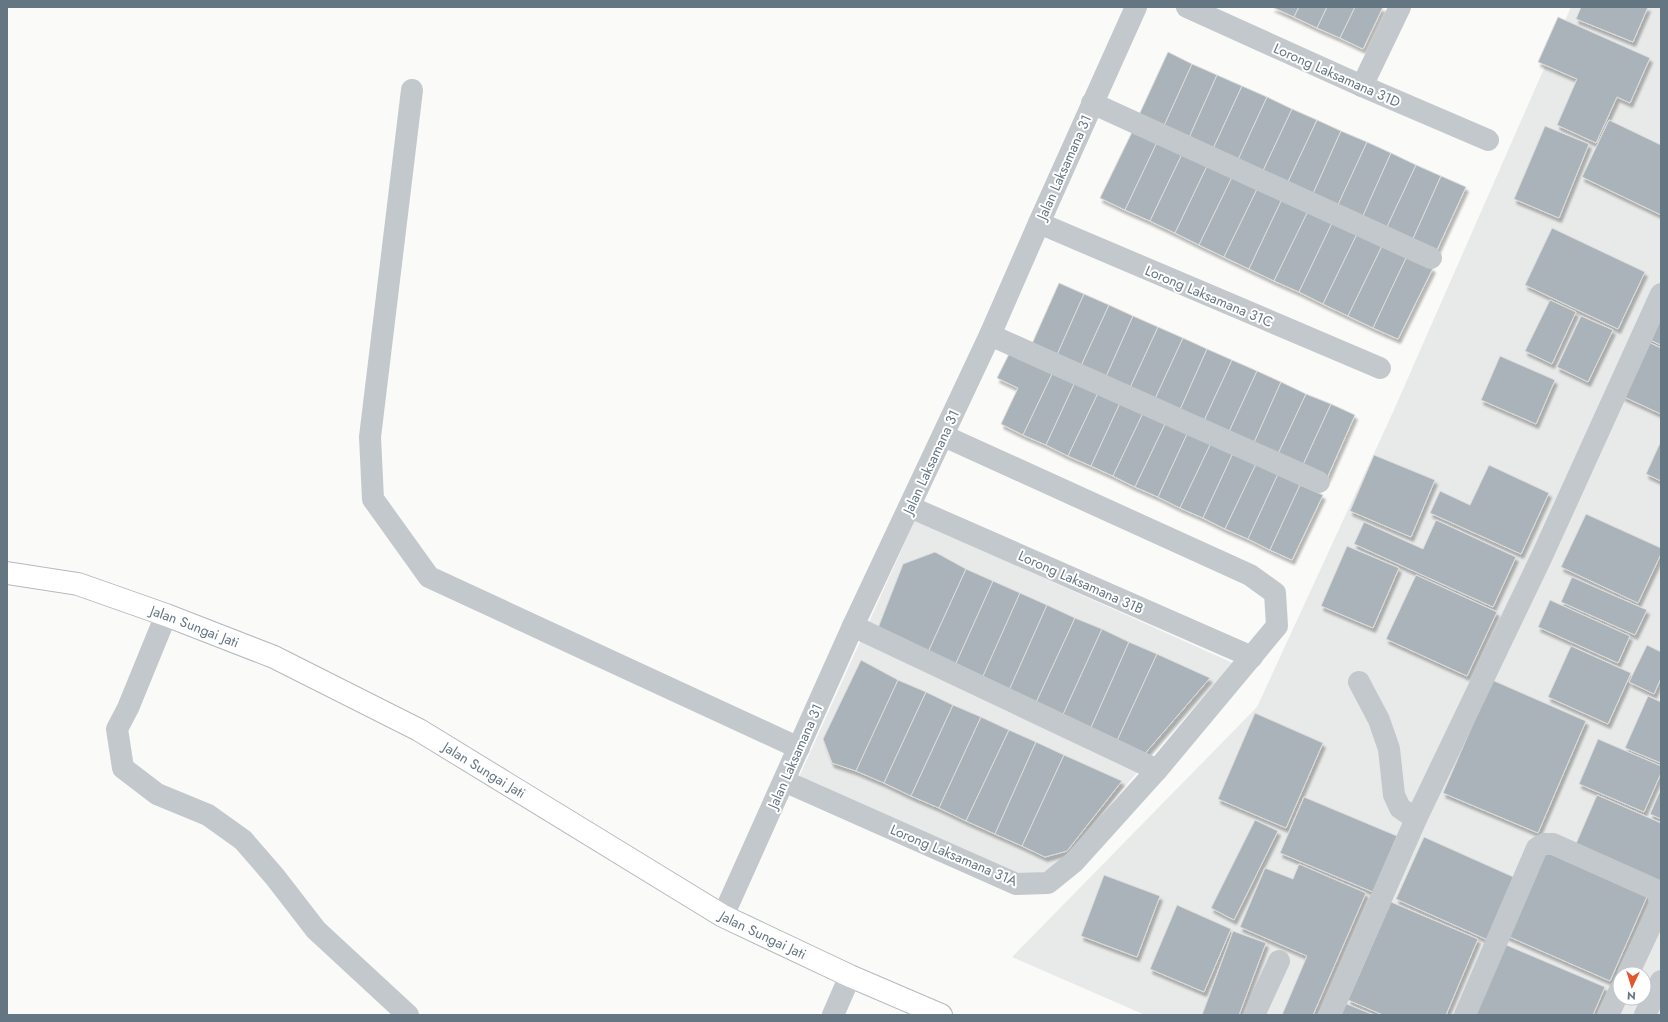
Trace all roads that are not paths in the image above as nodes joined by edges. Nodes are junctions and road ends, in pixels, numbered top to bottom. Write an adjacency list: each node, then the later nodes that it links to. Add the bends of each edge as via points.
1 (1136, 7): 6 (street, Jalan Laksamana 31)
2 (1187, 7): 4 (street, Lorong Laksamana 31D)
3 (1400, 7): 4 (street)
4 (1362, 86): 7 (street, Lorong Laksamana 31D)
5 (412, 90): 21 (street, via 370,437 374,500 429,577)
6 (1092, 103): 8 (street, Jalan Laksamana 31); 9 (street)
7 (1488, 140)
8 (1039, 223): 11 (street, Jalan Laksamana 31); 12 (street, Lorong Laksamana 31C)
9 (1431, 258)
10 (1661, 294): 24 (street, via 1542,556)
11 (990, 335): 13 (street, Jalan Laksamana 31); 14 (street)
12 (1380, 368)
13 (944, 436): 15 (street, Jalan Laksamana 31); 19 (street, Lorong Laksamana 31A, via 1250,575 1275,593 1277,626)
14 (1319, 482)
15 (910, 507): 18 (street, Jalan Laksamana 31); 19 (street, Lorong Laksamana 31B)
16 (7, 573): 17 (main road, Jalan Sungai Jati, via 78,584)
17 (166, 615): 25 (main road, Jalan Sungai Jati, via 274,657 419,730); 30 (street, via 117,729 123,768 157,794 208,815 244,840 316,930)
18 (853, 626): 21 (street, Jalan Laksamana 31); 22 (street)
19 (1252, 657): 22 (street, Lorong Laksamana 31A)
20 (1359, 682): 24 (street, via 1389,749 1394,795 1400,808)
21 (798, 748): 23 (street, Jalan Laksamana 31)
22 (1157, 770): 23 (street, Lorong Laksamana 31A, via 1069,866 1048,883 1016,884)
23 (784, 781): 25 (street, Jalan Laksamana 31)
24 (1416, 819): 34 (street)
25 (723, 916): 28 (main road, Jalan Sungai Jati)
26 (1279, 961): 33 (street)
27 (1632, 966): 35 (street, via 1660,906 1656,890 1553,844 1544,844 1537,848)
28 (850, 976): 31 (street); 32 (main road, Jalan Sungai Jati)
29 (1661, 981): 36 (street)
30 (408, 1015)
31 (832, 1015)
32 (941, 1015)
33 (1254, 1015)
34 (1330, 1015)
35 (1465, 1015)
36 (1645, 1015)

